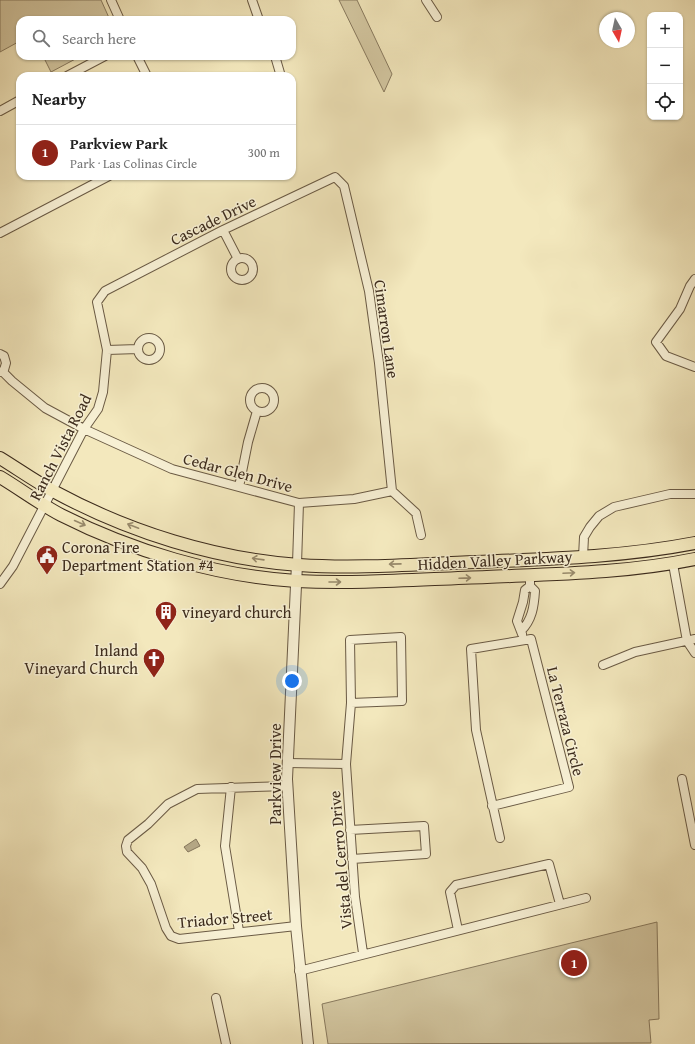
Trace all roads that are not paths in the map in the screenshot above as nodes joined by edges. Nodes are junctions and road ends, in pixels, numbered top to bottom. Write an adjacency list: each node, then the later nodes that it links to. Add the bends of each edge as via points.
1 (111, 0): 4 (street)
2 (252, 0): 5 (street)
3 (426, 0): 6 (street)
4 (118, 16)
5 (258, 16)
6 (437, 17)
7 (97, 60): 10 (street)
8 (139, 60): 11 (street)
9 (276, 60): 12 (street)
10 (75, 72)
11 (145, 72)
12 (278, 72)
13 (16, 102): 14 (street)
14 (0, 111)
15 (335, 176): 17 (street, Cascade Drive); 33 (street, Cimarron Lane, via 344,186 369,291)
16 (101, 180): 18 (street)
17 (223, 230): 19 (street); 21 (street, Cascade Drive)
18 (0, 233)
19 (238, 259)
20 (695, 279): 25 (street, via 680,309 656,342 666,356)
21 (105, 291): 23 (street, Ranch Vista Road, via 97,302)
22 (138, 349): 23 (street)
23 (107, 350): 28 (street, Ranch Vista Road, via 104,392 98,409)
24 (0, 354): 26 (street, via 4,356 6,363)
25 (695, 367)
26 (1, 371): 28 (street, Cedar Glen Drive, via 45,408)
27 (257, 411): 31 (street, via 248,442)
28 (84, 430): 31 (street, Cedar Glen Drive, via 172,469); 32 (street, Ranch Vista Road)
29 (0, 458): 32 (main road, Hidden Valley Parkway)
30 (0, 477): 36 (main road, Hidden Valley Parkway)
31 (240, 487): 35 (street, Cedar Glen Drive)
32 (53, 491): 36 (street, Ranch Vista Road); 44 (main road, Hidden Valley Parkway, one-way to 32, via 244,557 160,537)
33 (392, 491): 35 (street, Cedar Glen Drive, via 354,499); 37 (street, via 416,513)
34 (695, 494): 41 (street, via 670,494 614,507 599,516 590,526 584,537)
35 (299, 503): 44 (street, Parkview Drive)
36 (46, 505): 47 (main road, Hidden Valley Parkway, one-way to 47, via 109,536 154,554 240,574); 48 (street, Ranch Vista Road, via 13,566)
37 (421, 535)
38 (695, 543): 40 (main road, Hidden Valley Parkway, via 666,549)
39 (695, 551): 45 (main road, via 684,553)
40 (600, 556): 41 (main road, Hidden Valley Parkway); 45 (main road, via 614,562 659,557 667,558)
41 (583, 557): 43 (main road, Hidden Valley Parkway)
42 (695, 559): 45 (main road, Hidden Valley Parkway)
43 (490, 561): 44 (main road, Hidden Valley Parkway, one-way to 44, via 362,565); 46 (main road, via 506,567 527,568)
44 (297, 564): 47 (street, Parkview Drive)
45 (673, 564): 46 (main road, Hidden Valley Parkway, one-way to 45); 53 (street)
46 (530, 580): 47 (main road, Hidden Valley Parkway, one-way to 46); 49 (street); 50 (street, via 535,590)
47 (296, 581): 57 (street, Parkview Drive)
48 (0, 584)
49 (520, 614): 50 (street); 51 (street, via 517,621)
50 (531, 616): 51 (street, via 529,623)
51 (521, 631): 52 (street)
52 (523, 640): 62 (street, via 471,648 476,730); 62 (street, La Terraza Circle, via 531,639 569,788)
53 (691, 640): 54 (street); 55 (street, via 635,652)
54 (695, 653)
55 (603, 665)
56 (351, 703): 56 (street, Vista del Cerro Drive, via 402,701 401,637 350,640); 58 (street, Vista del Cerro Drive)
57 (288, 763): 58 (street); 60 (street, Parkview Drive)
58 (346, 764): 63 (street, Vista del Cerro Drive)
59 (682, 779): 65 (street)
60 (288, 786): 61 (street); 69 (street, Parkview Drive)
61 (231, 787): 71 (street, via 225,846); 71 (street, Triador Street, via 197,789 179,797 128,840 126,846 127,852 142,868 171,936 179,939)
62 (492, 806): 64 (street)
63 (350, 830): 66 (street, Vista del Cerro Drive); 66 (street, via 424,826 426,854)
64 (500, 838)
65 (695, 845)
66 (352, 859): 72 (street, Vista del Cerro Drive)
67 (586, 898): 68 (street)
68 (560, 904): 70 (street); 70 (street, via 549,864 456,885 450,892)
69 (296, 926): 71 (street, Triador Street); 73 (street, Parkview Drive)
70 (458, 930): 72 (street)
71 (238, 931)
72 (363, 953): 73 (street)
73 (300, 971): 76 (street, Parkview Drive)
74 (216, 998): 75 (street)
75 (226, 1044)
76 (308, 1044)

